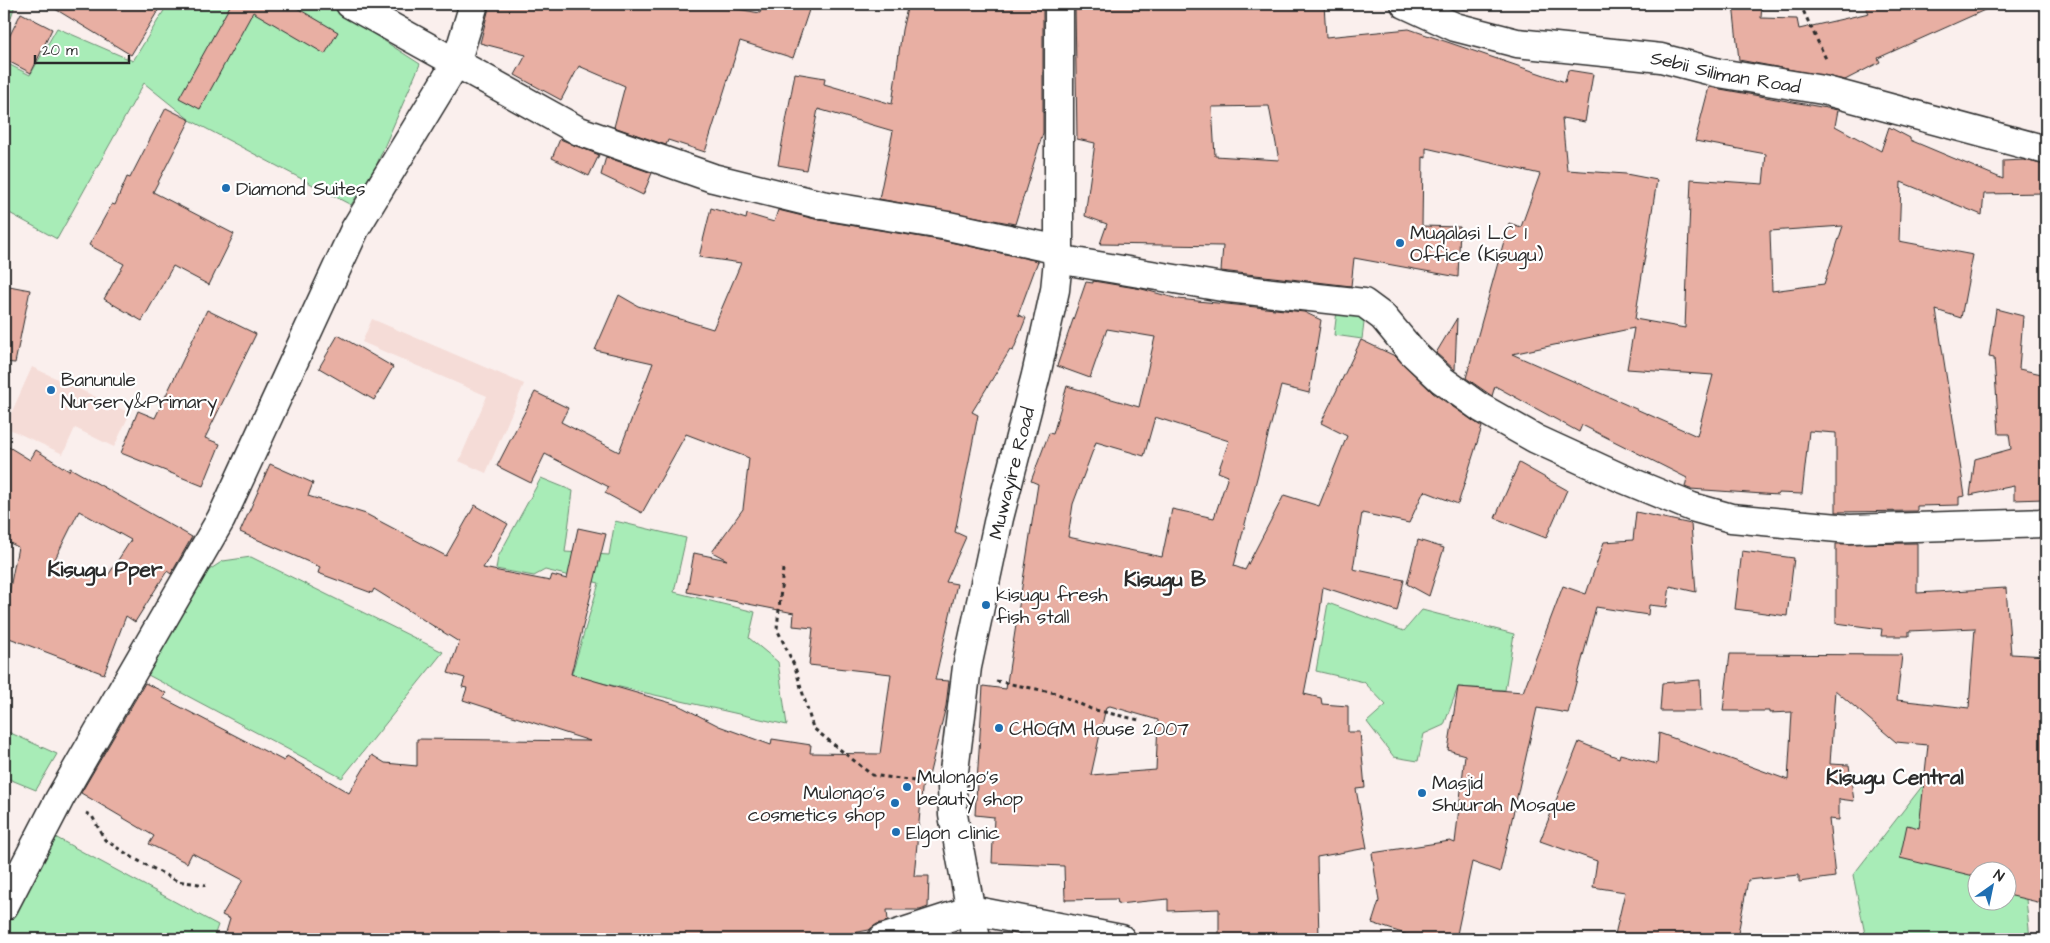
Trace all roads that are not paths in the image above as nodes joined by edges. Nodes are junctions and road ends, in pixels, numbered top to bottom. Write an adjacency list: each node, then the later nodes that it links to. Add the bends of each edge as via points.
1 (350, 4): 5 (street)
2 (474, 4): 5 (street)
3 (1059, 4): 7 (street, Muwayire Road)
4 (1405, 4): 6 (street, Sebii Siliman Road, via 1455,27 1517,43 1661,58 1719,73 1844,95)
5 (456, 63): 7 (street, via 579,130 713,178 822,205 948,226); 9 (street, via 355,229 221,518 60,798)
6 (2046, 150)
7 (1058, 255): 8 (street, via 1228,288 1364,303 1383,317 1412,352 1442,380 1481,408 1536,439 1619,477 1692,507 1731,518 1850,529); 10 (street, Muwayire Road, via 1055,290 999,518 966,675 952,786 953,815)
8 (2046, 523)
9 (4, 906)
10 (970, 910): 11 (street); 12 (street, Muwayire Road); 13 (street)
11 (882, 939)
12 (976, 939)
13 (1121, 939)

